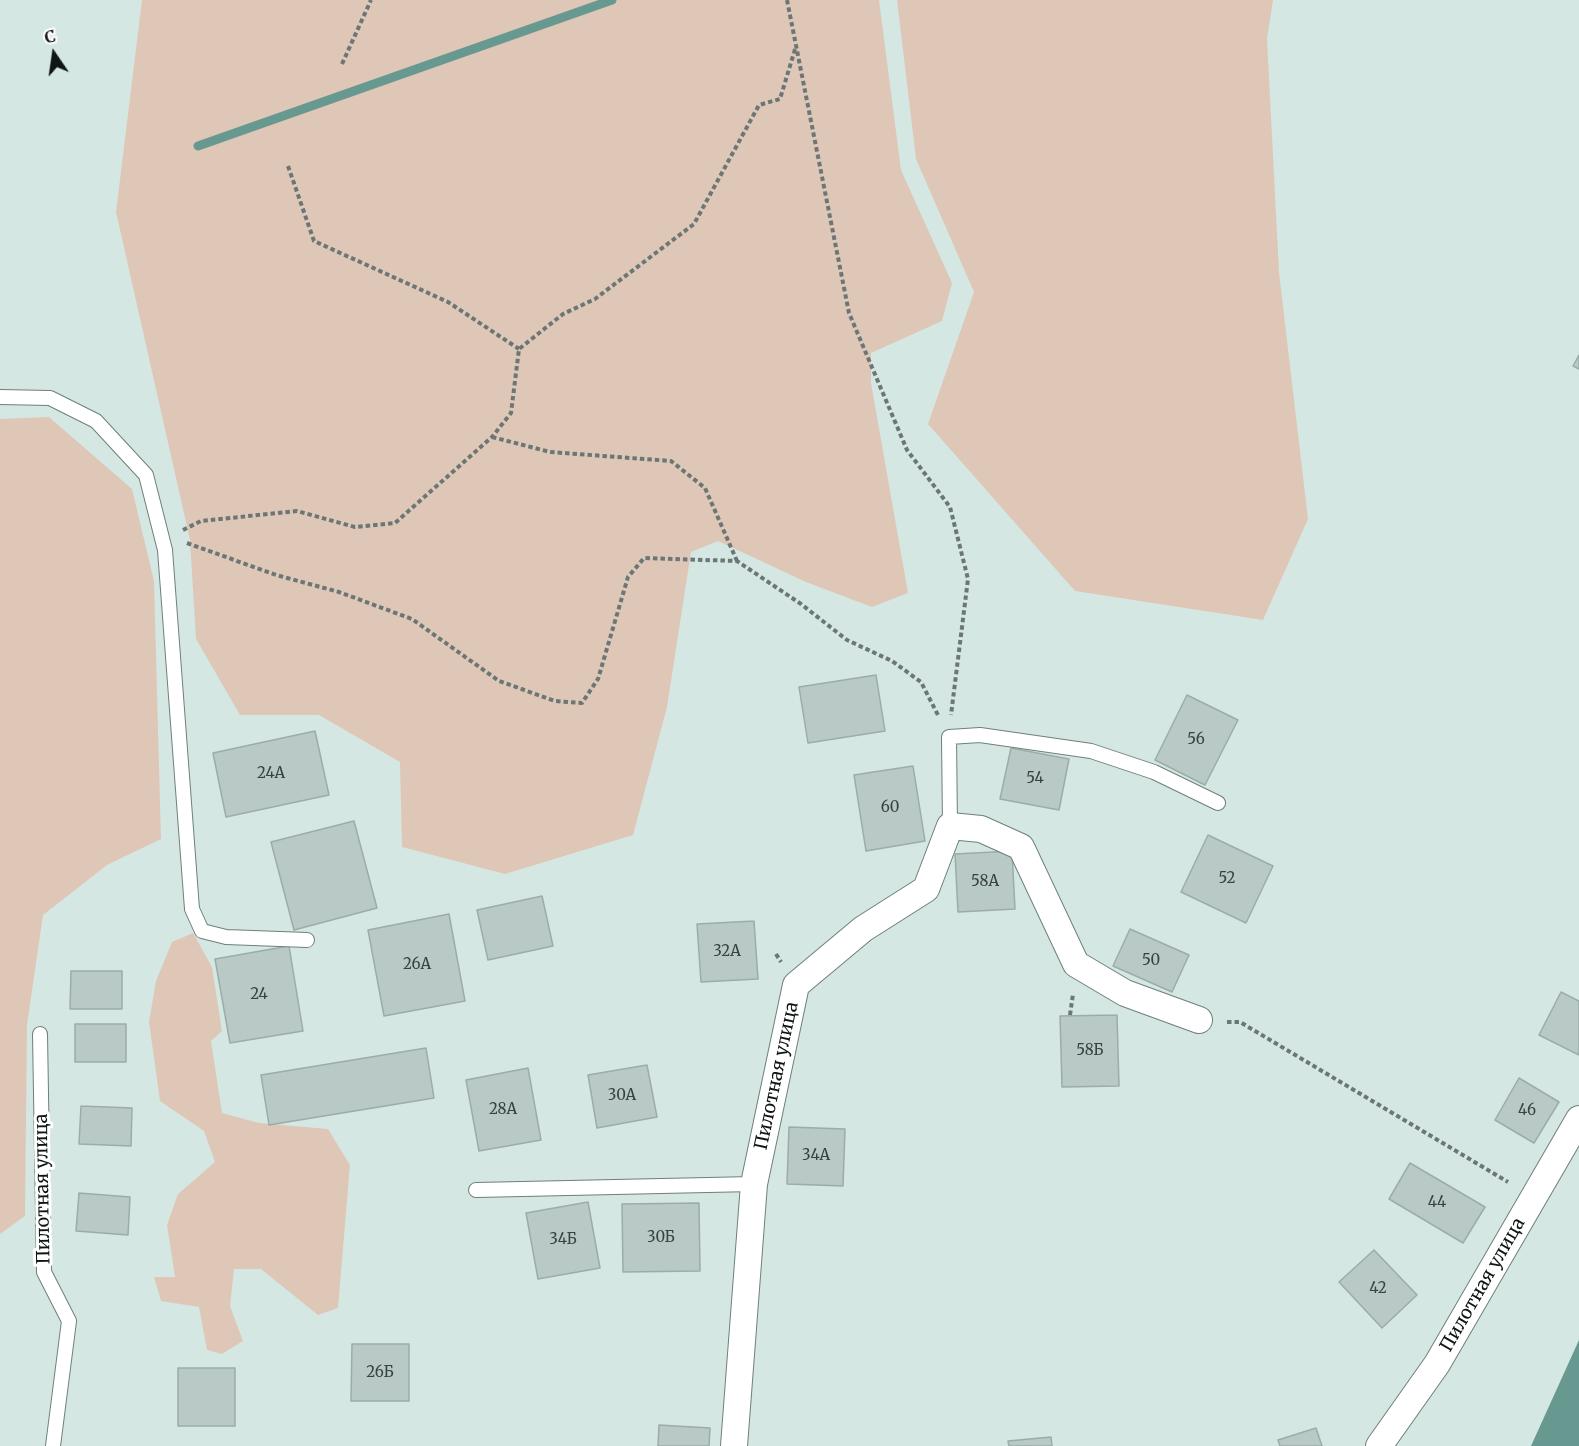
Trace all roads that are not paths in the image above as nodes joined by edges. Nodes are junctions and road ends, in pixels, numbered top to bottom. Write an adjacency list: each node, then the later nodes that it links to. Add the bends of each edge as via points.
1 (0, 397): 4 (lane, via 50,398 96,421 146,475 165,550 192,909 202,931 226,937)
2 (1218, 803): 3 (lane, via 1154,772 1091,751 980,735 949,737)
3 (950, 826): 5 (street, via 981,830 1021,847 1076,964 1125,993); 8 (street, Пилотная улица, via 926,889 863,929 796,985)
4 (308, 940)
5 (1199, 1020)
6 (40, 1034): 10 (lane, Пилотная улица, via 44,1272 69,1321)
7 (1579, 1119): 12 (street, Пилотная улица, via 1437,1364)
8 (754, 1184): 9 (lane); 11 (street, Пилотная улица)
9 (476, 1190)
10 (53, 1446)
11 (734, 1446)
12 (1379, 1446)

